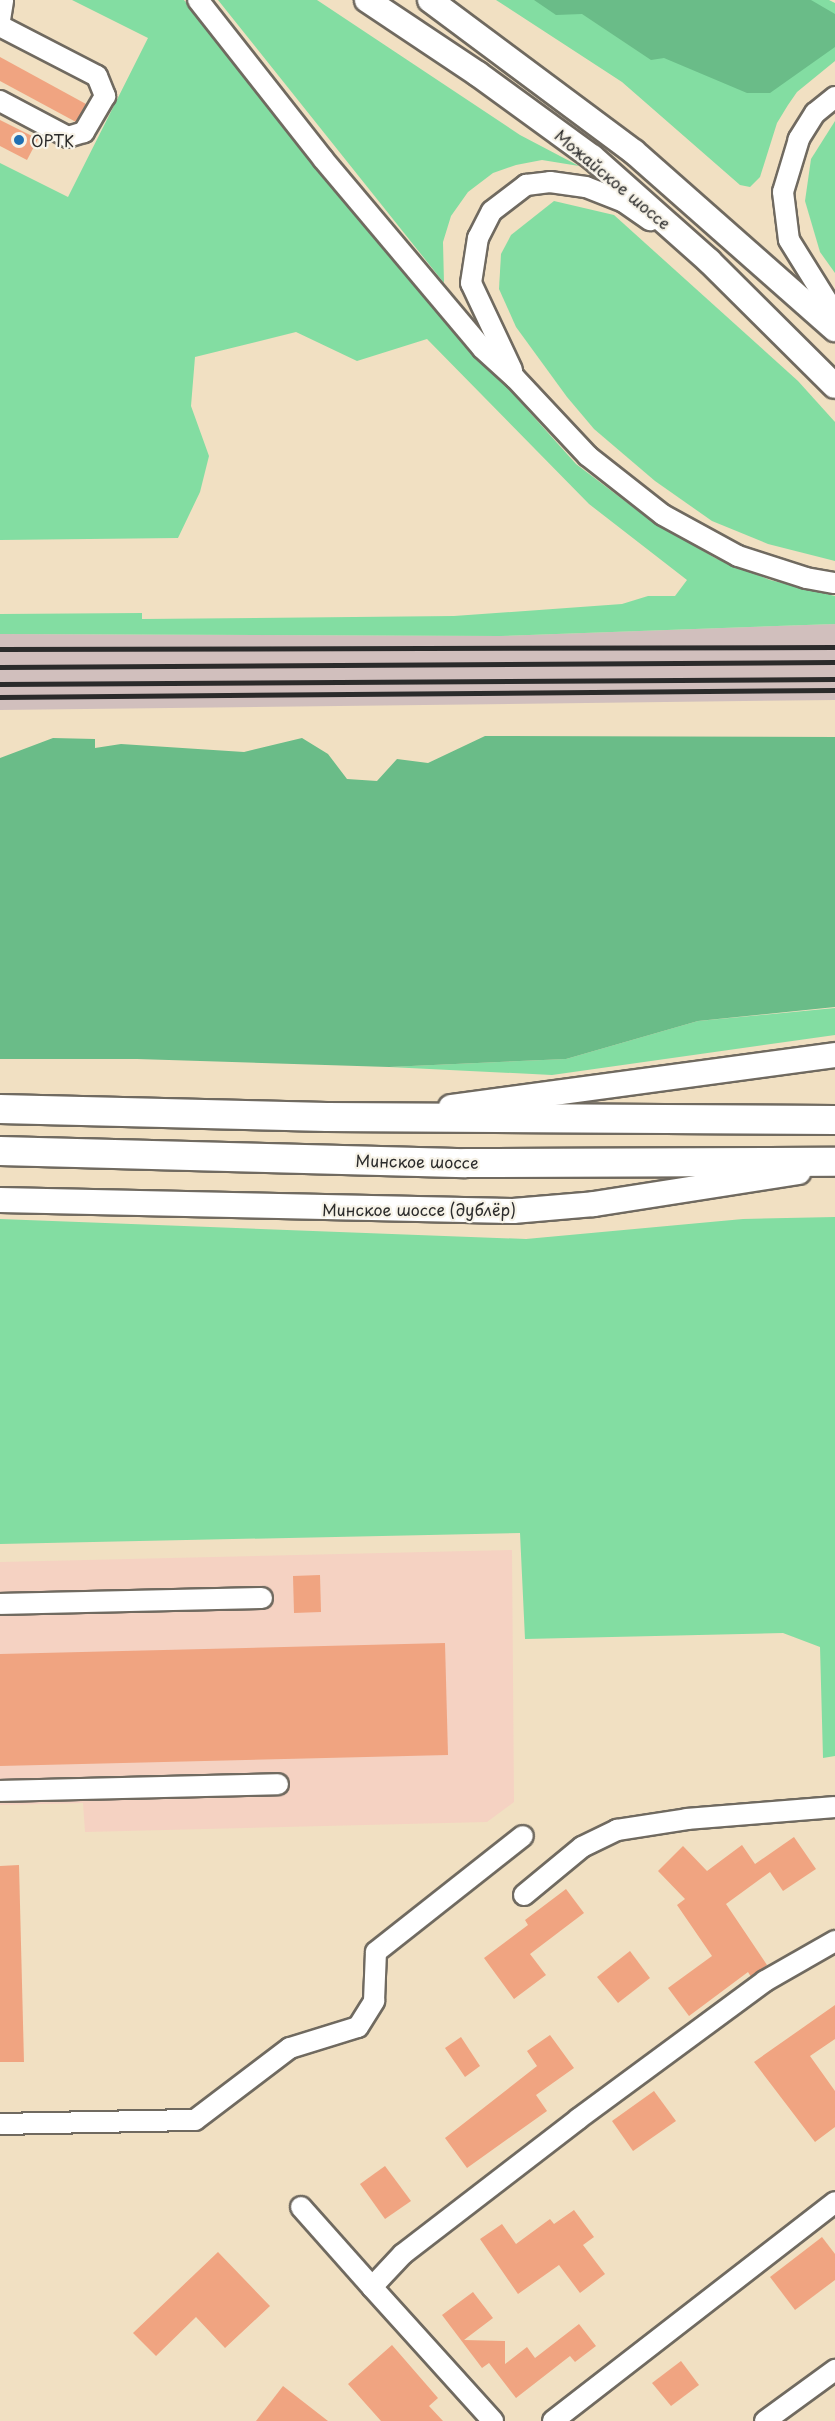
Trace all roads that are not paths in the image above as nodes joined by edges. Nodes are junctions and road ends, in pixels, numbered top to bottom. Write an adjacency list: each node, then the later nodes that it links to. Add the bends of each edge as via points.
1 (3, 0): 5 (street)
2 (198, 0): 12 (street, via 323,159 482,348)
3 (367, 0): 9 (main road, Можайское шоссе, via 478,74 592,158)
4 (430, 0): 11 (main road, Можайское шоссе, via 634,152)
5 (0, 20)
6 (0, 26): 8 (street, via 97,76 105,96 84,132 68,137)
7 (835, 97): 10 (street, via 815,113 799,139 783,192 789,240)
8 (0, 101)
9 (709, 261): 12 (street, via 624,202 586,187 550,182 526,185 492,211 482,225 470,269 478,302); 13 (main road, Можайское шоссе)
10 (835, 314)
11 (835, 329)
12 (515, 378): 14 (street, via 588,456 663,515 738,556)
13 (835, 386)
14 (835, 583)
15 (835, 1056): 17 (main road, via 642,1079 542,1098)
16 (0, 1109): 17 (highway)
17 (327, 1117): 18 (highway)
18 (835, 1120)
19 (0, 1150): 20 (highway, Минское шоссе, via 466,1163)
20 (835, 1162)
21 (835, 1168): 22 (main road, Минское шоссе (дублёр), via 684,1187 594,1204 513,1211)
22 (0, 1200)
23 (262, 1598): 24 (street)
24 (0, 1604)
25 (278, 1785): 26 (street)
26 (0, 1791)
27 (835, 1807): 29 (street, via 687,1819 617,1830 582,1847)
28 (523, 1836): 31 (street, via 376,1952 374,2001 358,2027 290,2048 195,2120)
29 (524, 1895)
30 (835, 1941): 34 (street, via 765,1981 578,2119 403,2254)
31 (0, 2124)
32 (835, 2202): 37 (street)
33 (301, 2207): 34 (street)
34 (372, 2287): 36 (street)
35 (835, 2370): 38 (street)
36 (494, 2421)
37 (553, 2421)
38 (765, 2421)

